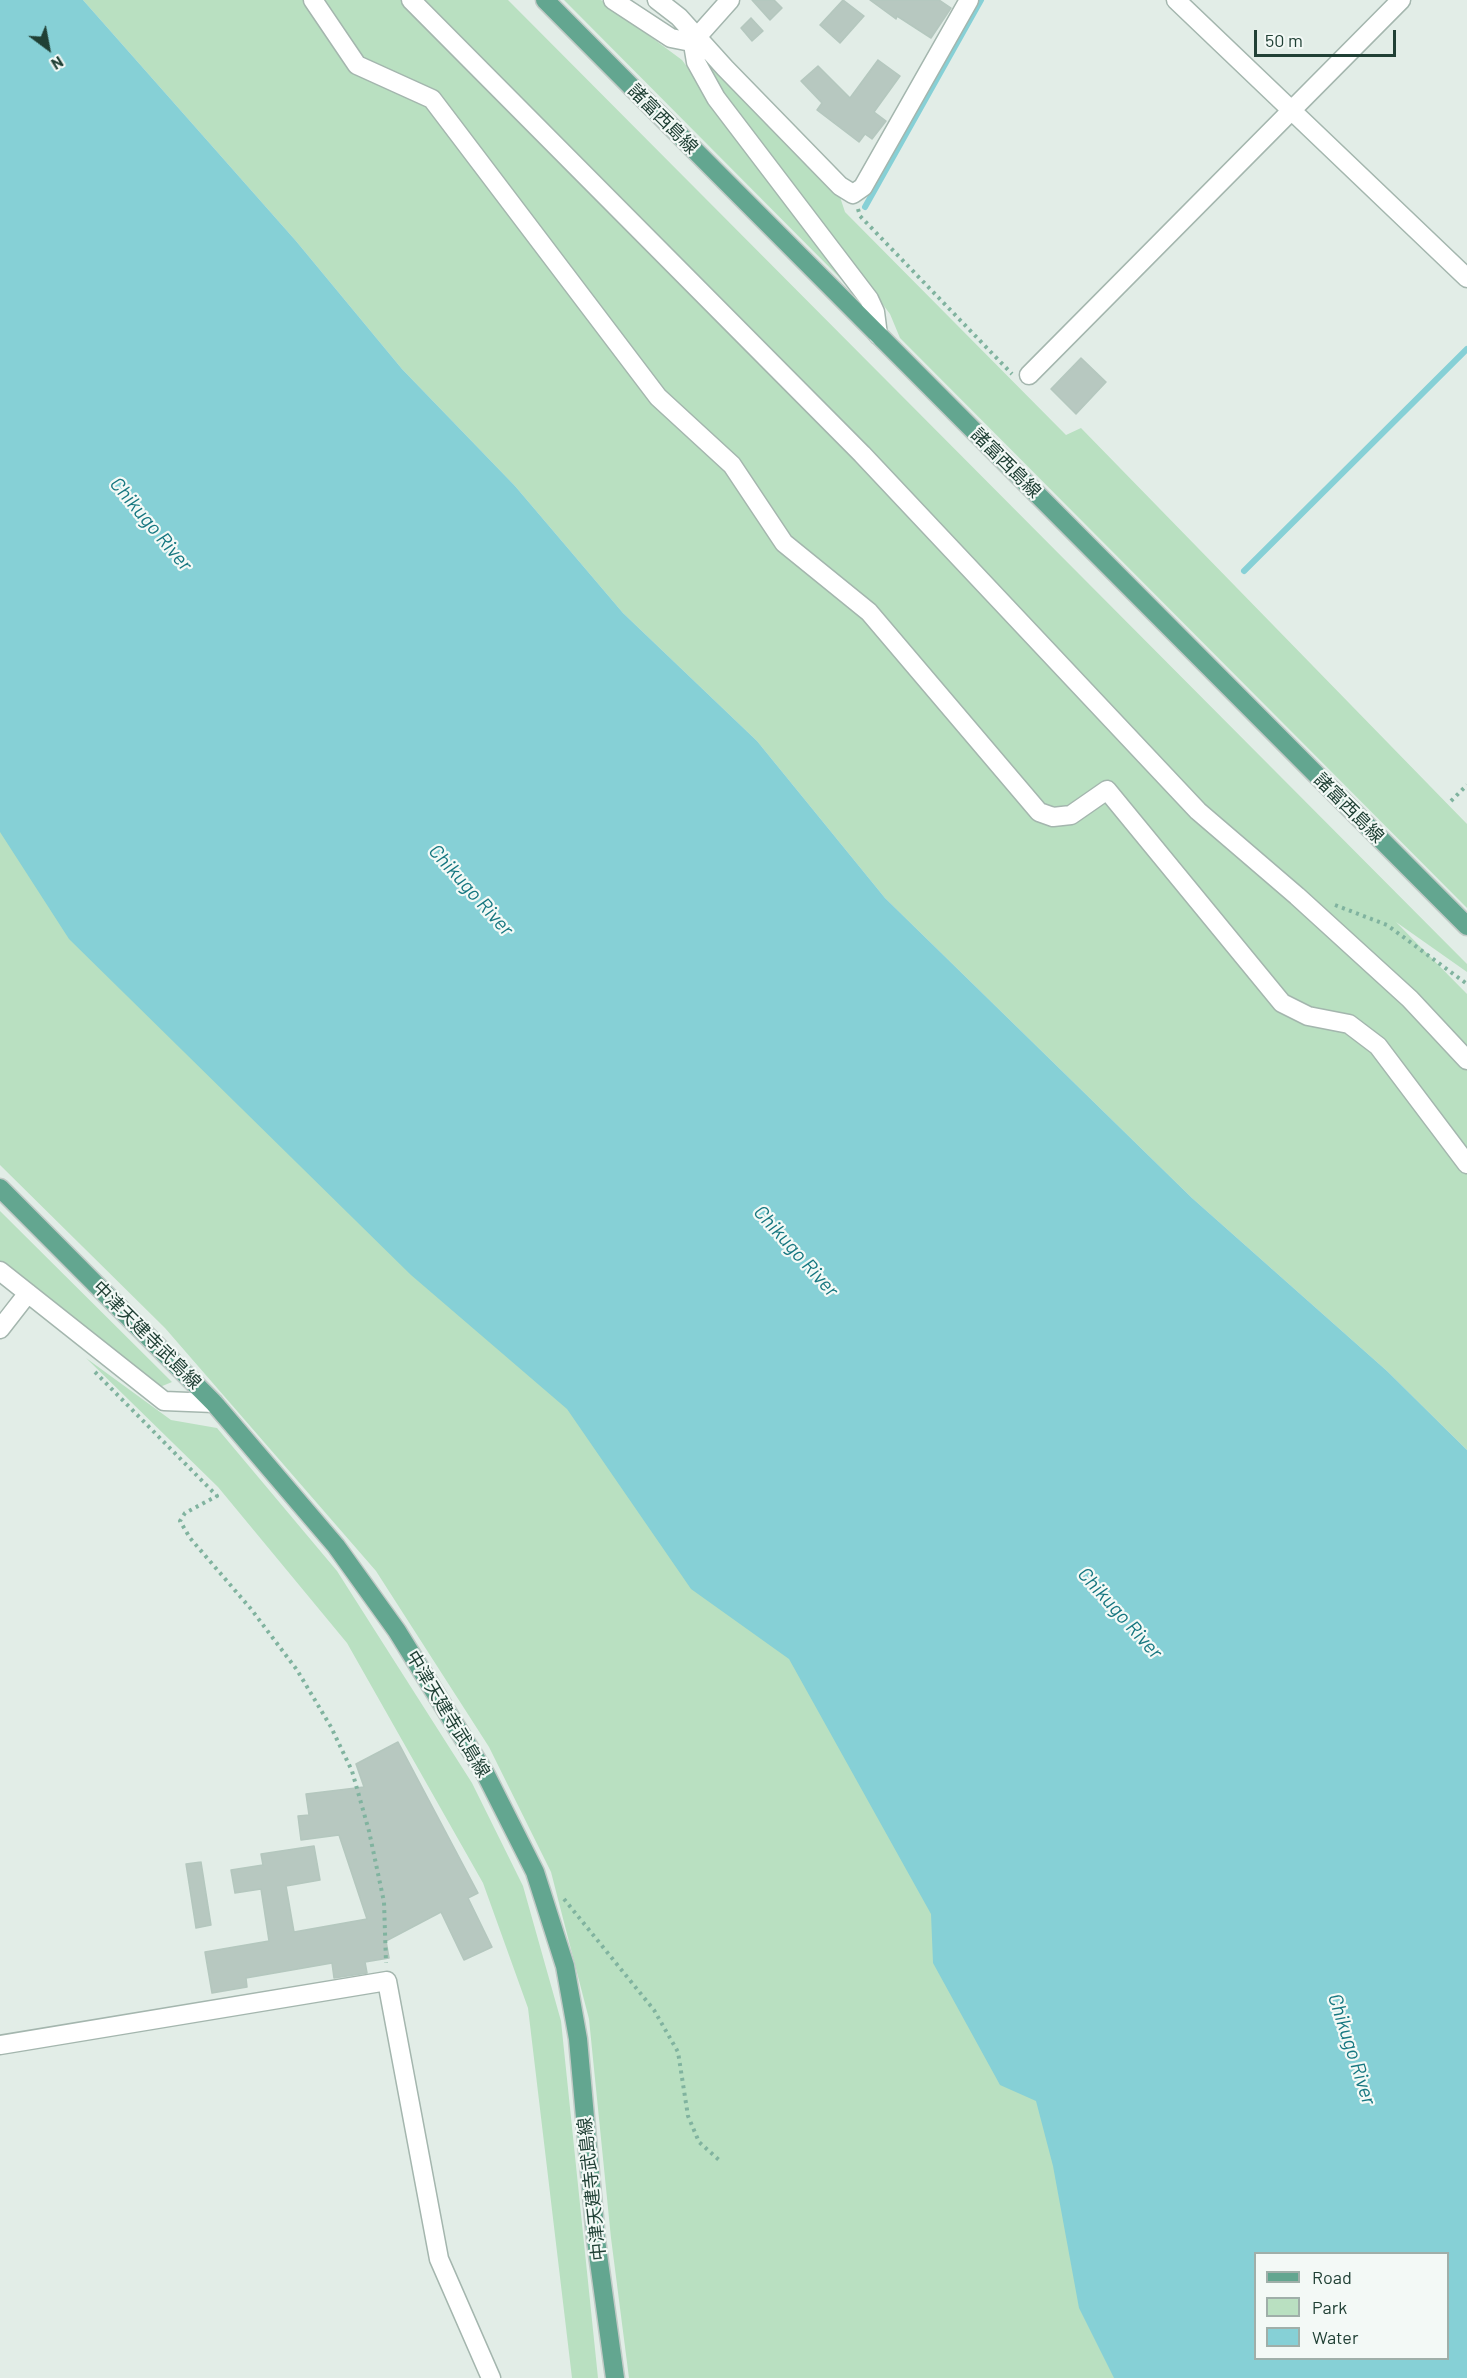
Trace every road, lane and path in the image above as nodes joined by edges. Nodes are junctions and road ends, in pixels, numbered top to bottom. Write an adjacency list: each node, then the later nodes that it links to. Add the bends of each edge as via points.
1 (313, 0): 22 (street, via 357,65 432,99 658,397 732,465 784,543 869,612 1039,812 1053,817 1071,815 1107,790 1282,1003 1308,1016 1349,1024 1378,1046)
2 (411, 0): 21 (street, via 862,454 1198,811 1410,999)
3 (545, 0): 14 (main road, 諸富西島線)
4 (613, 0): 10 (street, via 671,38 686,41)
5 (657, 0): 10 (street)
6 (730, 0): 10 (street)
7 (969, 0): 12 (street, via 863,187)
8 (1176, 0): 11 (street)
9 (1401, 0): 11 (street)
10 (697, 37): 12 (street, via 840,186); 14 (street, via 696,62 716,98 869,299)
11 (1292, 110): 13 (street); 15 (street)
12 (853, 194): 15 (path, via 860,216 1016,378)
13 (1467, 279)
14 (878, 335): 19 (main road, 諸富西島線)
15 (1029, 375)
16 (1467, 785): 17 (path)
17 (1451, 801)
18 (1333, 904): 20 (path, via 1387,925)
19 (1467, 926)
20 (1467, 984)
21 (1467, 1060)
22 (1467, 1164)
23 (0, 1188): 28 (main road, 中津天建寺武島線)
24 (0, 1270): 25 (street)
25 (28, 1293): 26 (street); 28 (street, via 164,1401)
26 (0, 1329)
27 (88, 1364): 30 (path, via 218,1496 185,1514 180,1521 297,1670 331,1727 352,1771 369,1831 384,1902)
28 (214, 1403): 34 (main road, 中津天建寺武島線, via 336,1546 397,1631 486,1775 535,1872 565,1966 578,2039 596,2240)
29 (559, 1892): 32 (path, via 654,2010 678,2052 688,2116 699,2142)
30 (387, 1982): 31 (street); 33 (street, via 439,2259)
31 (0, 2045)
32 (719, 2160)
33 (491, 2378)
34 (615, 2378)

